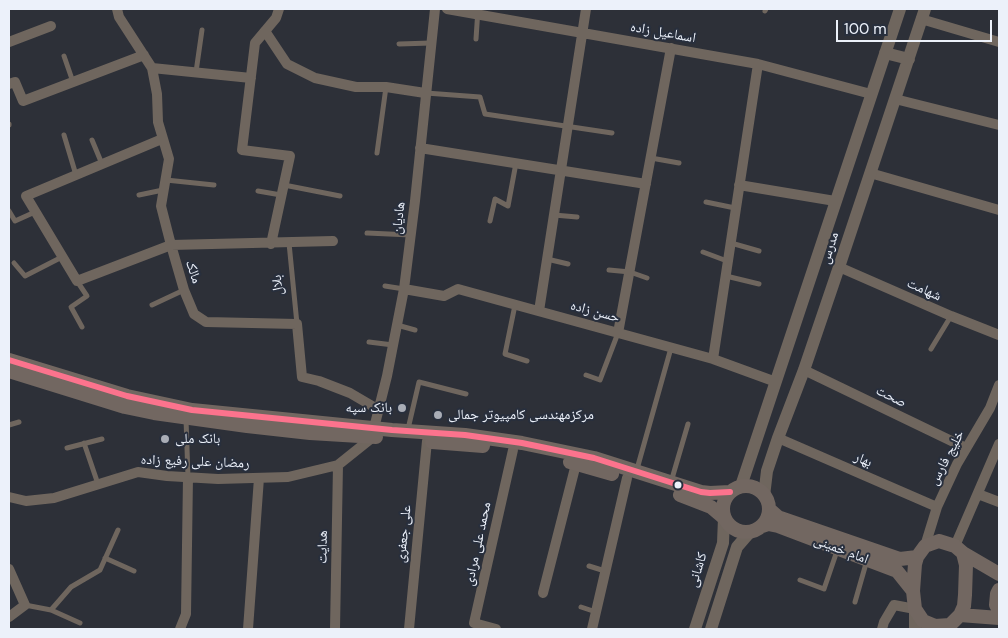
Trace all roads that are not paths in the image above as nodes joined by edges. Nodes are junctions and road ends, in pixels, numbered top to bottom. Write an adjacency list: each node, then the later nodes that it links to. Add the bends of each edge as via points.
1 (117, 9): 20 (street, مالک)
2 (279, 9): 11 (street)
3 (435, 9): 16 (street, هادیان)
4 (447, 9): 7 (street, اسماعیل زاده)
5 (586, 9): 12 (street)
6 (900, 9): 19 (street, مدرس)
7 (478, 12): 12 (street, اسماعیل زاده); 13 (lane)
8 (923, 14): 15 (street); 22 (street, مدرس)
9 (50, 26): 14 (street)
10 (202, 30): 25 (lane)
11 (266, 31): 26 (street, via 255,43); 29 (street, via 287,64 315,78 356,87)
12 (582, 32): 18 (street, اسماعیل زاده); 34 (street)
13 (476, 39)
14 (9, 42)
15 (999, 42)
16 (431, 43): 17 (lane); 30 (street, هادیان)
17 (399, 44)
18 (671, 48): 23 (street, اسماعیل زاده); 41 (street)
19 (885, 53): 22 (street); 31 (street, مدرس)
20 (144, 55): 24 (street, مالک); 27 (street)
21 (64, 56): 27 (lane)
22 (909, 59): 32 (street, مدرس)
23 (758, 64): 31 (street, اسماعیل زاده); 51 (street)
24 (152, 68): 25 (street); 37 (street, مالک)
25 (196, 72): 26 (street)
26 (251, 78): 52 (street, via 242,150 290,156)
27 (73, 82): 28 (street, via 23,101 15,82)
28 (9, 84)
29 (386, 87): 30 (street); 40 (lane)
30 (426, 93): 34 (lane, via 480,97 485,114); 39 (street, هادیان)
31 (871, 94): 56 (street, مدرس)
32 (895, 98): 33 (street); 46 (street, مدرس)
33 (999, 125)
34 (568, 126): 35 (lane); 45 (street)
35 (612, 133)
36 (64, 135): 47 (lane)
37 (162, 139): 44 (street); 49 (street, مالک, via 169,159)
38 (92, 140): 44 (lane)
39 (420, 148): 42 (street); 66 (street, هادیان)
40 (377, 153)
41 (651, 158): 43 (lane); 48 (street)
42 (516, 163): 45 (street); 64 (lane, via 508,206 494,199)
43 (679, 163)
44 (102, 164): 47 (street)
45 (561, 170): 48 (street); 62 (street)
46 (870, 174): 59 (street); 79 (street, مدرس)
47 (76, 175): 61 (street, via 26,196)
48 (646, 184): 81 (street)
49 (164, 185): 50 (lane); 54 (lane); 71 (street, مالک, via 161,206)
50 (214, 185)
51 (739, 185): 56 (street); 58 (street)
52 (283, 190): 53 (lane); 55 (lane); 70 (street)
53 (258, 191)
54 (139, 195)
55 (340, 196)
56 (835, 201): 109 (street, مدرس)
57 (706, 202): 58 (lane)
58 (735, 208): 69 (street)
59 (999, 210)
60 (9, 211): 61 (lane, via 15,222)
61 (36, 212): 74 (street)
62 (554, 214): 63 (lane); 75 (street)
63 (576, 217)
64 (490, 222)
65 (367, 234): 66 (lane)
66 (411, 235): 87 (street, هادیان)
67 (333, 241): 68 (street)
68 (289, 243): 70 (street); 93 (lane, بلال)
69 (730, 243): 72 (lane); 76 (street)
70 (272, 244): 71 (street)
71 (171, 246): 84 (street); 88 (street, مالک)
72 (759, 251)
73 (703, 252): 76 (lane)
74 (62, 257): 77 (lane, via 25,276); 84 (street)
75 (547, 259): 78 (lane); 91 (street)
76 (727, 261): 82 (street)
77 (14, 263)
78 (568, 264)
79 (839, 267): 92 (street, شهامت); 106 (street, مدرس)
80 (609, 270): 81 (lane)
81 (630, 272): 83 (lane); 97 (street)
82 (725, 276): 85 (lane); 103 (street)
83 (648, 278)
84 (77, 281): 95 (lane, via 87,296 71,307)
85 (759, 284)
86 (385, 286): 87 (lane)
87 (404, 289): 90 (street, حسن زاده, via 444,296 458,289); 94 (street, هادیان)
88 (184, 290): 89 (lane); 93 (street, مالک, via 194,314 206,322)
89 (152, 305)
90 (514, 305): 91 (street, حسن زاده); 105 (lane, via 504,354)
91 (538, 311): 97 (street, حسن زاده)
92 (951, 316): 98 (street, شهامت); 102 (lane)
93 (297, 324): 112 (street, via 302,377 350,393)
94 (397, 326): 96 (lane); 100 (street, هادیان)
95 (82, 327)
96 (416, 330)
97 (618, 333): 101 (street, حسن زاده); 108 (lane, via 600,380)
98 (999, 335)
99 (369, 342): 100 (lane)
100 (393, 345): 112 (street, هادیان)
101 (672, 348): 103 (street, حسن زاده); 129 (lane)
102 (931, 350)
103 (713, 359): 109 (street, حسن زاده)
104 (9, 360): 118 (main road, via 127,396 192,410)
105 (527, 361)
106 (804, 370): 119 (street, مدرس); 125 (street, صحت)
107 (9, 371): 113 (main road, via 125,407)
108 (586, 375)
109 (776, 382): 134 (street, مدرس)
110 (999, 385): 125 (street, خلیج فارس, via 990,408)
111 (466, 394): 117 (lane, via 419,382)
112 (379, 410): 118 (street, هادیان)
113 (186, 419): 118 (main road, via 310,433); 130 (lane)
114 (19, 422): 115 (lane)
115 (9, 424)
116 (688, 424): 132 (lane)
117 (408, 431): 118 (main road); 129 (main road, via 522,443 594,458)
118 (373, 432): 121 (main road); 127 (street, رمضان علی رفیع زاده)
119 (778, 438): 137 (street, مدرس, via 768,471); 139 (street, بهار)
120 (102, 439): 122 (lane)
121 (427, 441): 126 (main road); 172 (street, علی جعفری)
122 (84, 443): 124 (lane); 133 (lane)
123 (999, 444): 135 (street)
124 (67, 448)
125 (966, 448): 139 (street, خلیج فارس)
126 (513, 450): 128 (main road); 173 (street, محمد علی مرادی, via 474,623)
127 (338, 464): 131 (street, رمضان علی رفیع زاده, via 288,477); 171 (street, هدایت)
128 (576, 464): 129 (main road); 156 (street)
129 (631, 475): 132 (main road); 140 (main road, via 711,507); 151 (street)
130 (188, 477): 131 (street, رمضان علی رفیع زاده); 133 (street, رمضان علی رفیع زاده, via 138,472); 168 (street, via 186,614)
131 (259, 478): 169 (street)
132 (671, 483): 134 (main road, via 710,493)
133 (98, 484): 136 (street, رمضان علی رفیع زاده, via 54,498 26,501)
134 (736, 489): 137 (main road, via 750,486 758,490); 140 (main road, via 723,503)
135 (978, 494): 138 (street); 144 (street)
136 (9, 496)
137 (767, 502): 141 (main road, via 766,521); 145 (main road, امام خمینی, via 778,517 900,559)
138 (999, 502)
139 (937, 507): 145 (street, خلیج فارس)
140 (724, 518): 141 (main road, via 737,531); 175 (street, کاشانی, via 722,543)
141 (756, 529): 143 (main road, امام خمینی, via 768,524 778,526); 176 (street, via 737,547)
142 (118, 530): 146 (lane)
143 (838, 548): 147 (main road, امام خمینی); 153 (lane, via 824,589)
144 (959, 549): 145 (main road, via 939,541); 152 (main road); 167 (main road, via 966,565 964,606)
145 (921, 551): 155 (main road, via 915,564)
146 (105, 558): 150 (lane); 161 (lane, via 100,570 71,587)
147 (867, 560): 155 (main road, امام خمینی, via 897,571); 157 (lane)
148 (589, 566): 151 (lane)
149 (9, 569): 158 (street)
150 (134, 571)
151 (606, 571): 163 (street)
152 (999, 574)
153 (800, 580)
154 (999, 590): 162 (main road, via 996,605)
155 (913, 591): 160 (main road)
156 (543, 592)
157 (855, 602)
158 (25, 605): 161 (lane); 164 (street)
159 (581, 607): 163 (lane)
160 (915, 609): 167 (main road, via 923,621 934,626); 177 (street, via 894,605); 178 (street)
161 (51, 610): 166 (lane)
162 (999, 610)
163 (596, 612): 174 (street)
164 (9, 617)
165 (999, 618): 167 (main road)
166 (80, 623)
167 (953, 624)
168 (180, 629)
169 (248, 629)
170 (327, 629): 171 (lane)
171 (335, 629)
172 (409, 629)
173 (496, 629)
174 (592, 629)
175 (696, 629)
176 (711, 629)
177 (882, 629)
178 (915, 629)

